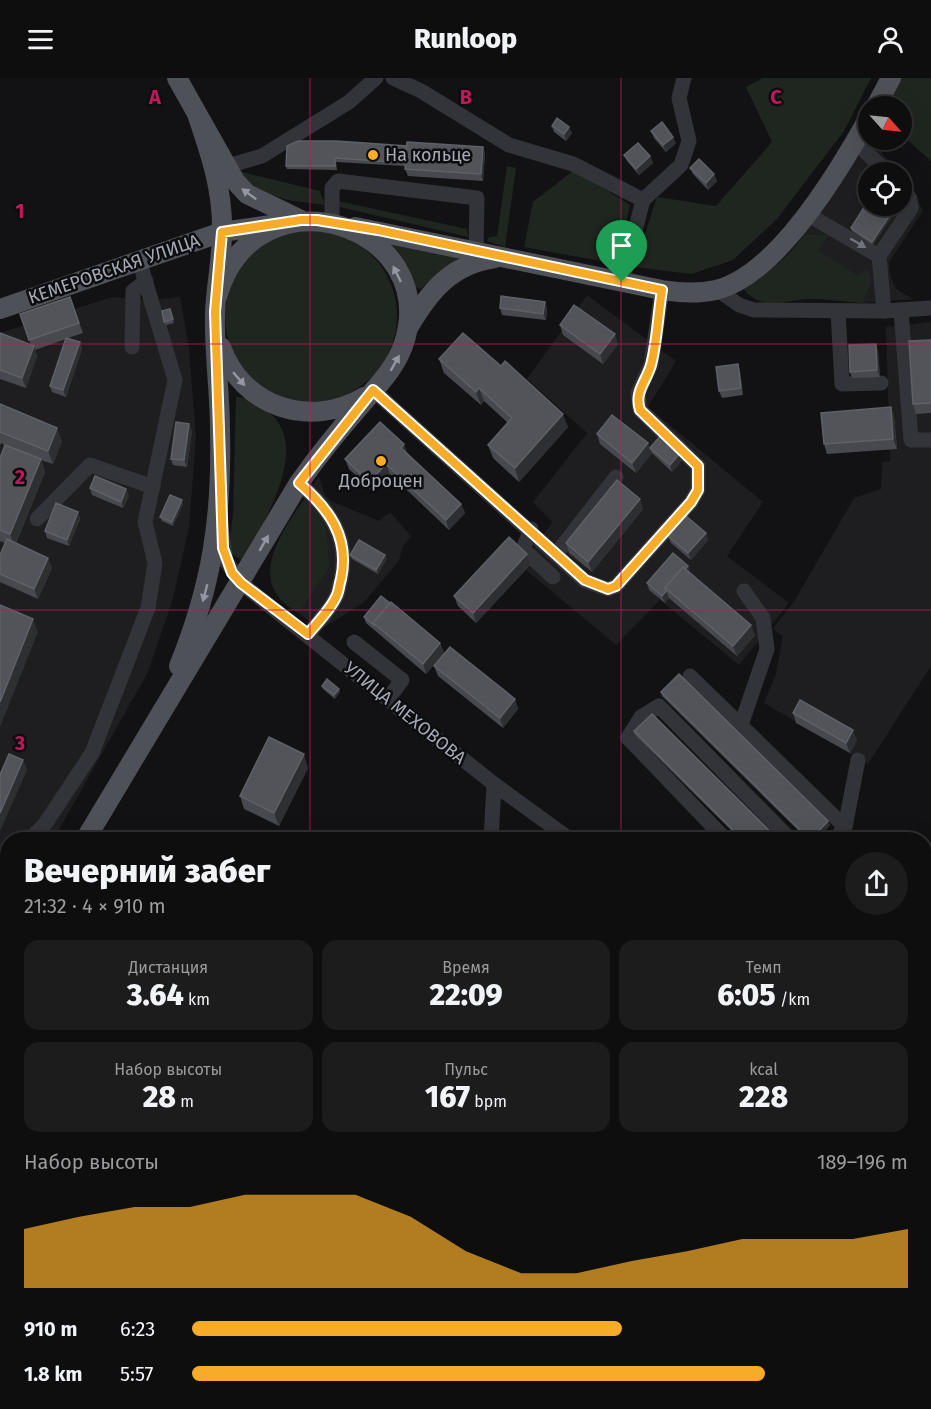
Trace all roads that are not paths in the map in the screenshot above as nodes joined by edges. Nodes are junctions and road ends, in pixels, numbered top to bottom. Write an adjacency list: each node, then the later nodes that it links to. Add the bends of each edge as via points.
1 (376, 78): 11 (street, via 349,102 262,156)
2 (393, 78): 12 (street, via 509,145 573,164)
3 (684, 78): 12 (street, via 679,98 689,141 681,165)
4 (891, 78): 6 (main road)
5 (178, 79): 7 (main road)
6 (881, 96)
7 (198, 117): 11 (main road); 17 (main road, via 214,165)
8 (858, 137): 9 (main road)
9 (855, 142): 10 (street); 13 (main road)
10 (876, 162)
11 (224, 167): 15 (main road, one-way to 11, via 247,194)
12 (644, 200): 23 (street)
13 (807, 214): 19 (street, one-way to 19); 25 (main road, via 771,257)
14 (906, 216): 19 (street)
15 (301, 220): 16 (main road); 17 (main road, КЕМЕРОВСКАЯ УЛИЦА); 26 (main road, via 270,229 246,246 228,269)
16 (339, 224): 18 (main road); 18 (street, via 332,188 338,181 477,198); 33 (main road, one-way to 16, via 407,302 394,268 371,240)
17 (222, 232): 21 (main road, КЕМЕРОВСКАЯ УЛИЦА); 26 (main road)
18 (476, 252): 20 (main road)
19 (879, 256): 31 (street)
20 (502, 257): 23 (main road); 33 (main road, via 463,266 444,278 424,300)
21 (139, 260): 22 (street); 28 (main road, КЕМЕРОВСКАЯ УЛИЦА)
22 (146, 281): 34 (street, via 133,291); 40 (street, via 174,380)
23 (622, 282): 24 (main road)
24 (662, 290): 25 (main road); 44 (street, via 651,365 637,402 640,410 698,466 698,490 616,586 608,589 585,580)
25 (718, 290): 30 (street, via 754,310)
26 (217, 297): 32 (main road)
27 (931, 308): 29 (street)
28 (0, 309)
29 (901, 310): 31 (street); 37 (street, via 911,440)
30 (838, 311): 31 (street); 35 (street, via 842,384)
31 (884, 311)
32 (216, 327): 36 (main road, one-way to 36, via 233,372 269,403 300,412 316,412 348,405); 41 (main road)
33 (407, 330): 36 (main road, one-way to 33, via 395,363)
34 (132, 347)
35 (881, 383)
36 (373, 390): 39 (main road); 43 (street)
37 (931, 440)
38 (616, 477): 44 (street)
39 (299, 483): 46 (main road, one-way to 39); 48 (street, via 332,517 342,538 343,568 336,597)
40 (153, 487): 42 (street, via 90,465); 57 (street, via 145,522 155,563 148,608 92,753)
41 (219, 504): 46 (street, via 226,561); 53 (main road, one-way to 53, via 212,564 199,616)
42 (37, 519)
43 (531, 529): 44 (street); 45 (street, via 523,549)
44 (557, 553)
45 (553, 577)
46 (241, 583): 48 (street, УЛИЦА МЕХОВОВА); 53 (main road)
47 (744, 591): 52 (street, via 763,618 767,649)
48 (308, 634): 51 (street, УЛИЦА МЕХОВОВА)
49 (354, 642): 51 (street, via 402,680)
50 (690, 676): 52 (street)
51 (388, 699): 55 (street, УЛИЦА МЕХОВОВА)
52 (741, 725): 56 (street)
53 (135, 754): 58 (main road)
54 (858, 760): 56 (street)
55 (494, 784): 59 (street); 60 (street, УЛИЦА МЕХОВОВА)
56 (845, 827): 63 (street)
57 (37, 832)
58 (90, 832)
59 (491, 832)
60 (560, 832)
61 (718, 832): 62 (street, via 628,738 641,717 659,706)
62 (783, 832)
63 (841, 832)

